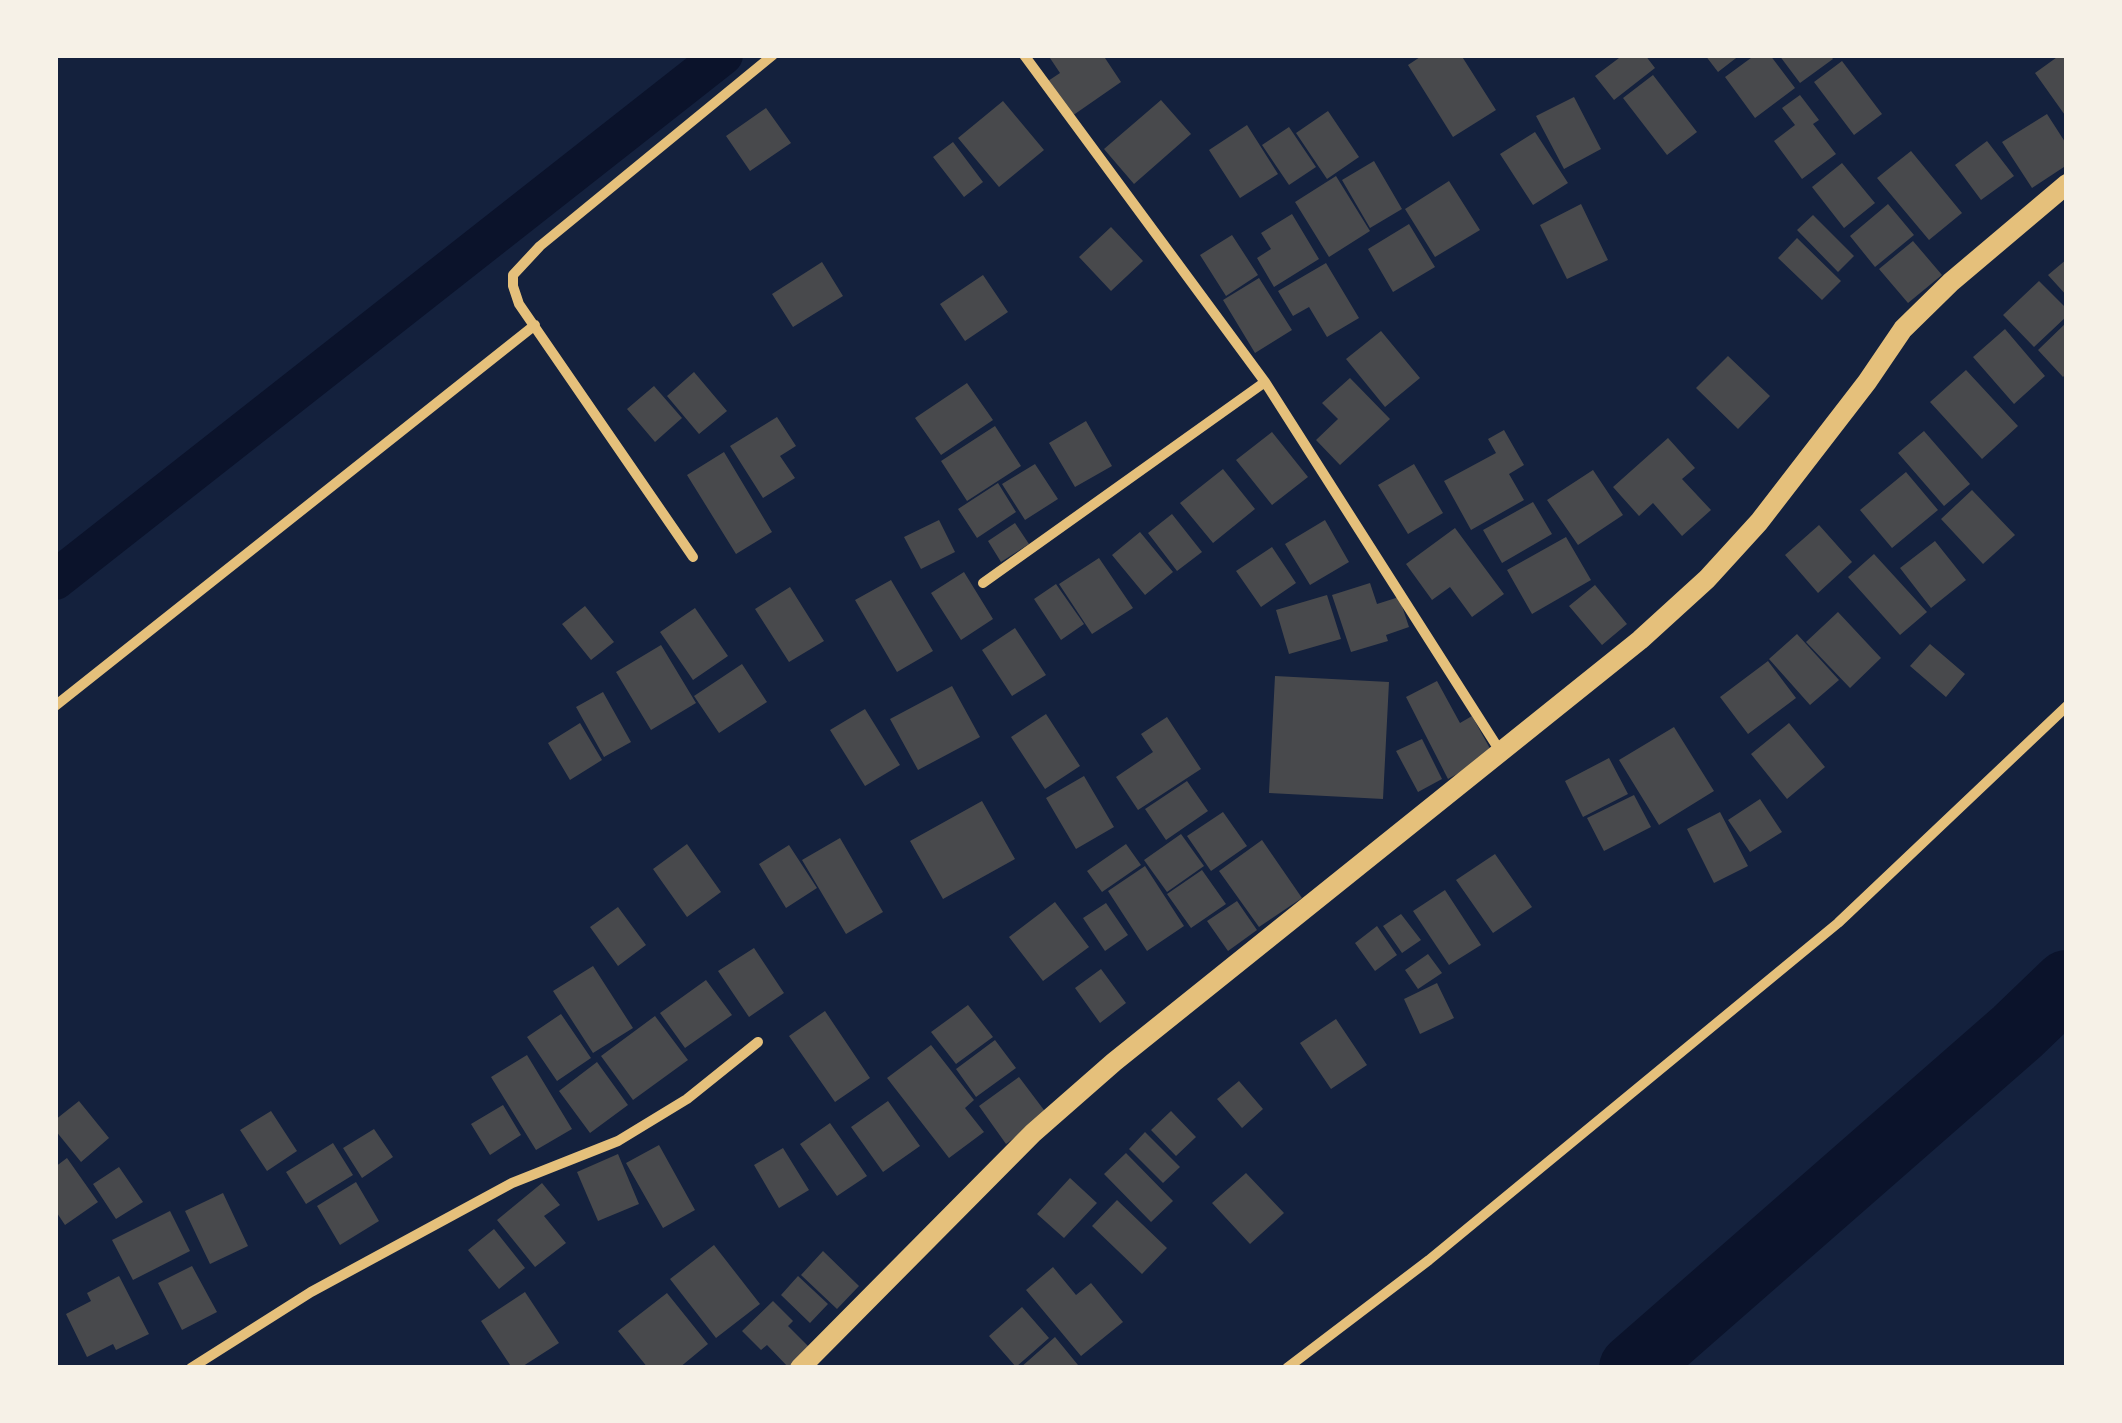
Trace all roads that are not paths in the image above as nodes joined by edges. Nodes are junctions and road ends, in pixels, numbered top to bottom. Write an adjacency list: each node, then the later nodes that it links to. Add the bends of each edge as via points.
1 (773, 55): 4 (street, via 522,265 512,286)
2 (1024, 55): 5 (street)
3 (2067, 184): 10 (main road, via 1902,330 1759,522 1708,579)
4 (535, 325): 6 (street); 8 (street)
5 (1265, 382): 7 (street); 10 (street)
6 (693, 557)
7 (983, 583)
8 (55, 706)
9 (2067, 706): 14 (street, via 1838,923 1429,1260)
10 (1501, 752): 13 (main road, via 1033,1133)
11 (758, 1042): 12 (street, via 618,1141 497,1191 312,1292)
12 (191, 1368)
13 (800, 1368)
14 (1287, 1368)

